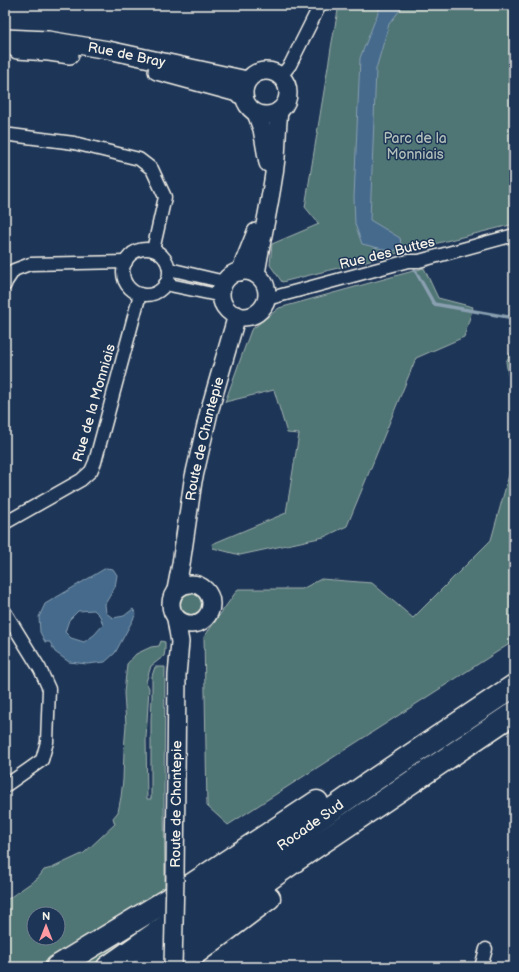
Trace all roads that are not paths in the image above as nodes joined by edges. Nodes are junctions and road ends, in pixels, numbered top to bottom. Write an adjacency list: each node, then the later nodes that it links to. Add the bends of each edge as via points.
1 (320, 5): 4 (street, via 290,65)
2 (5, 38): 5 (street, Rue de Bray, via 48,40 108,50)
3 (5, 49): 5 (street, Rue de Bray, via 49,52 107,61 234,92)
4 (281, 76): 5 (street, via 267,70 259,71 252,74); 6 (street, via 288,87 288,94 287,101)
5 (245, 88): 7 (street, via 246,103)
6 (279, 111): 7 (street, via 264,115); 13 (street, via 269,204)
7 (256, 113): 13 (street, via 262,129 269,170)
8 (5, 135): 10 (street, via 74,143 139,159 152,169 165,197)
9 (514, 235): 18 (street, Rue des Buttes)
10 (153, 250): 11 (street, via 137,250); 12 (street, via 165,258)
11 (126, 262): 14 (street, via 30,264 14,270); 17 (street, via 124,277 127,284)
12 (169, 269): 15 (street); 16 (street)
13 (248, 273): 16 (street, via 229,277); 18 (street, via 264,282)
14 (5, 284)
15 (165, 284): 16 (street); 17 (street, via 156,292)
16 (223, 289): 19 (street, via 227,308)
17 (140, 294): 20 (street, Rue de la Monniais, via 95,462 90,471 81,480)
18 (267, 299): 19 (street, via 259,312 245,317)
19 (237, 315): 21 (street, Route de Chantepie, via 208,412 190,496)
20 (5, 523)
21 (181, 564): 22 (street, via 188,577); 23 (street, Route de Chantepie)
22 (198, 585): 23 (street, via 186,584); 26 (street, via 209,596 211,607 206,618)
23 (176, 590): 25 (street, via 170,601)
24 (5, 612): 31 (street, via 40,669 49,689 47,742 42,760)
25 (176, 619): 26 (street, via 182,623); 27 (street, Route de Chantepie)
26 (195, 624): 27 (street)
27 (180, 642): 37 (street, Route de Chantepie, bridge, via 177,675)
28 (514, 686): 30 (highway, Rocade Sud)
29 (514, 713): 32 (highway, Rocade Sud)
30 (426, 745): 34 (highway, via 359,775 187,888); 35 (highway, Rocade Sud)
31 (5, 786)
32 (386, 799): 36 (highway, Rocade Sud); 38 (highway, via 367,824)
33 (486, 949): 39 (street)
34 (57, 967)
35 (108, 967)
36 (145, 967)
37 (173, 967)
38 (177, 967)
39 (481, 967)

